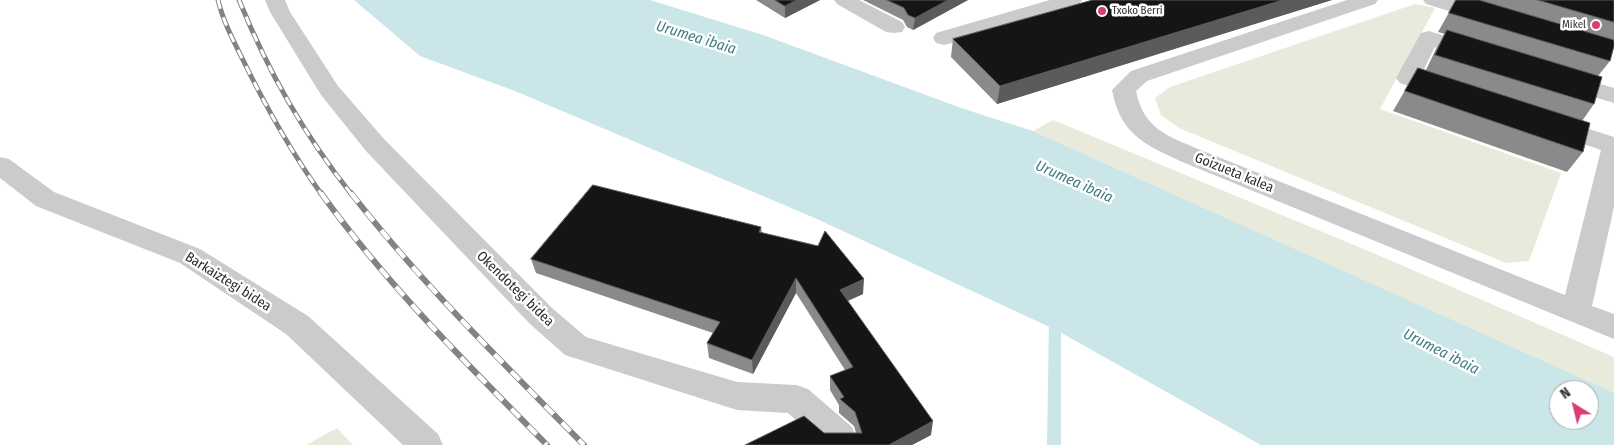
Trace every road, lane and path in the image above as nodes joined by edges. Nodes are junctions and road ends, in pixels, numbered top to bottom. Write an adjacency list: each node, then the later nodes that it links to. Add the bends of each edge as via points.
1 (275, 0): 19 (street, Okendotegi bidea, via 329,90 375,145 541,316 576,346 737,396 796,399)
2 (1072, 0): 8 (street)
3 (1368, 0): 16 (street, Goizueta kalea, via 1139,76 1124,90 1126,108 1133,122 1157,140 1189,155)
4 (1433, 0): 6 (street)
5 (861, 3): 7 (street)
6 (1507, 23)
7 (894, 27)
8 (944, 38)
9 (1494, 59): 11 (street, via 1429,38 1408,78)
10 (1540, 73): 12 (street)
11 (1464, 96)
12 (1614, 96)
13 (1530, 118): 14 (street)
14 (1614, 147): 16 (street)
15 (0, 166): 18 (street, Barkaiztegi bidea, via 45,198 190,256 297,325)
16 (1576, 311): 17 (street, Goizueta kalea)
17 (1614, 327)
18 (426, 445)
19 (844, 445)

